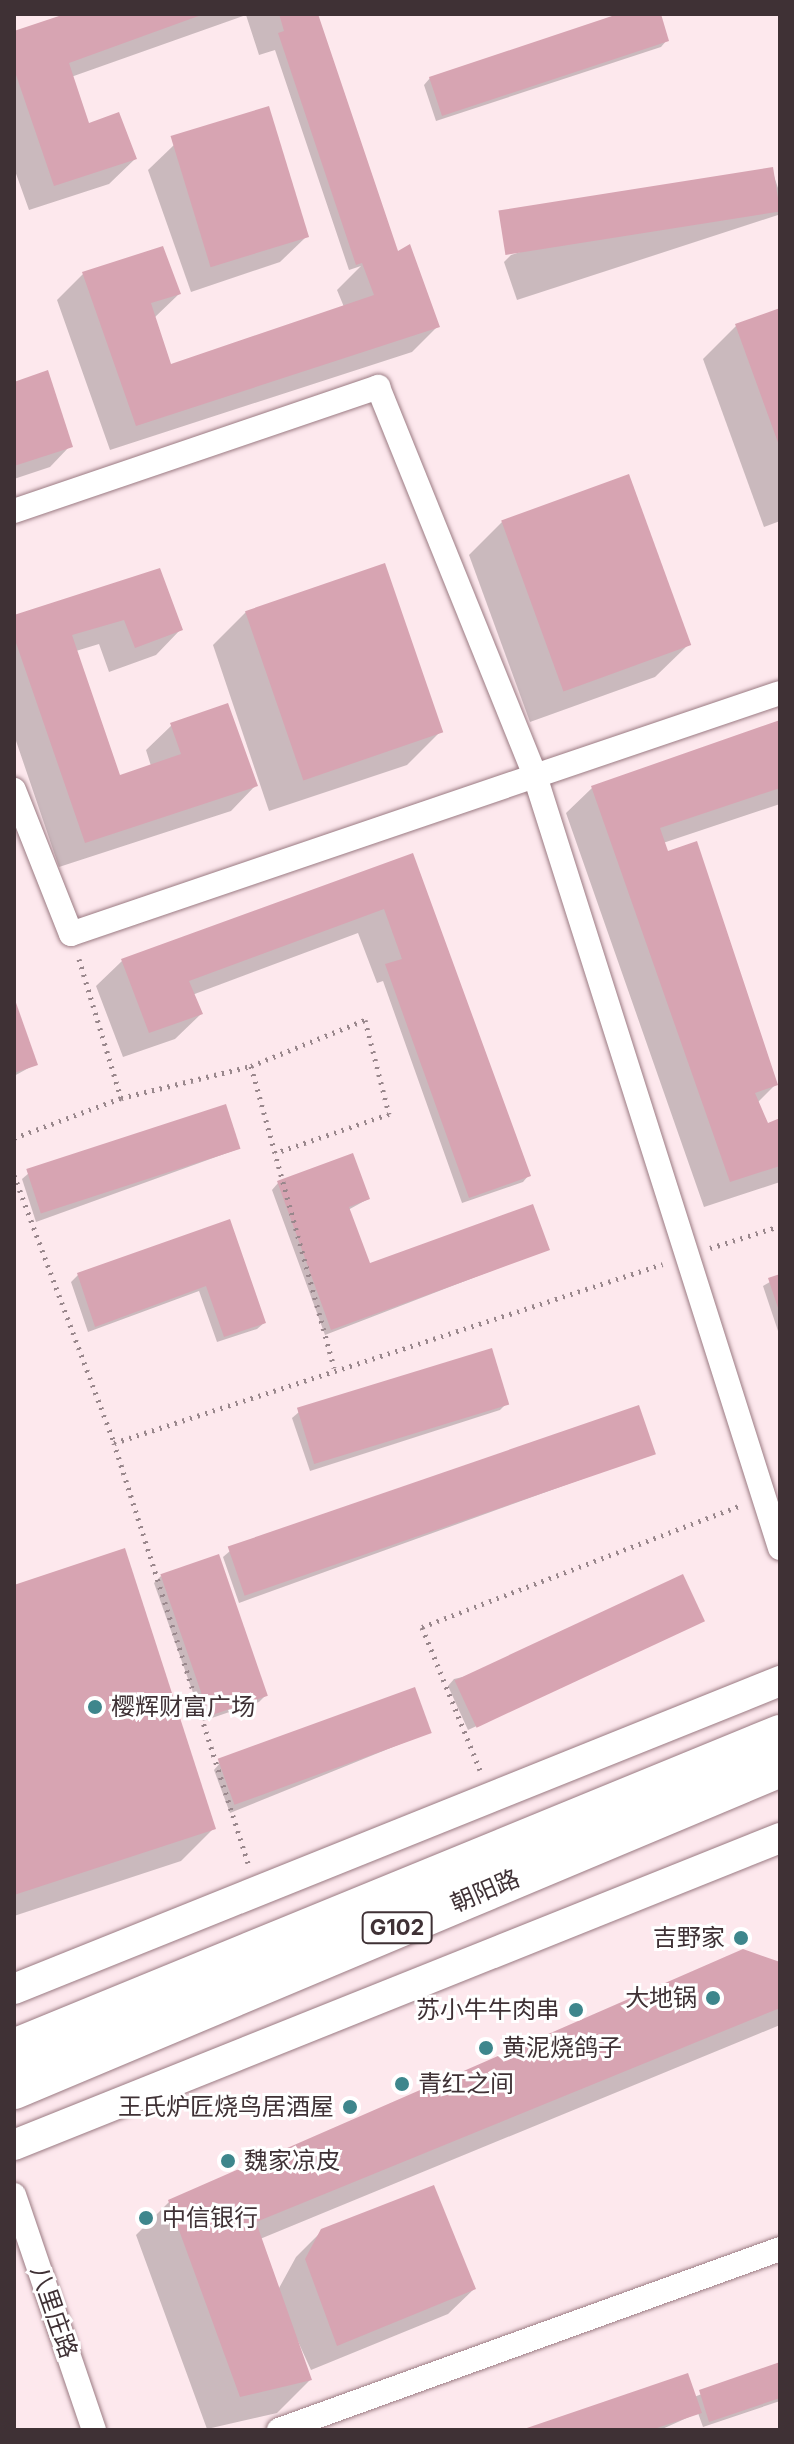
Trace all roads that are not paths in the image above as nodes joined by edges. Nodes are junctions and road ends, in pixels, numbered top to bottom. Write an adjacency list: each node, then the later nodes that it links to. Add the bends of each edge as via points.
1 (14, 511): 3 (street, via 378,387)
2 (780, 693): 3 (street)
3 (535, 776): 4 (street, via 71,934); 5 (street)
4 (14, 790)
5 (780, 1548)
6 (780, 1681): 10 (street)
7 (780, 1735): 11 (highway, 朝阳路 / G102)
8 (780, 1767): 12 (highway, 朝阳路 / G102)
9 (780, 1838): 13 (street)
10 (14, 1989)
11 (14, 2049)
12 (14, 2089)
13 (14, 2145)
14 (14, 2195): 16 (street, 八里庄路)
15 (780, 2249): 17 (street)
16 (94, 2430)
17 (279, 2430)

